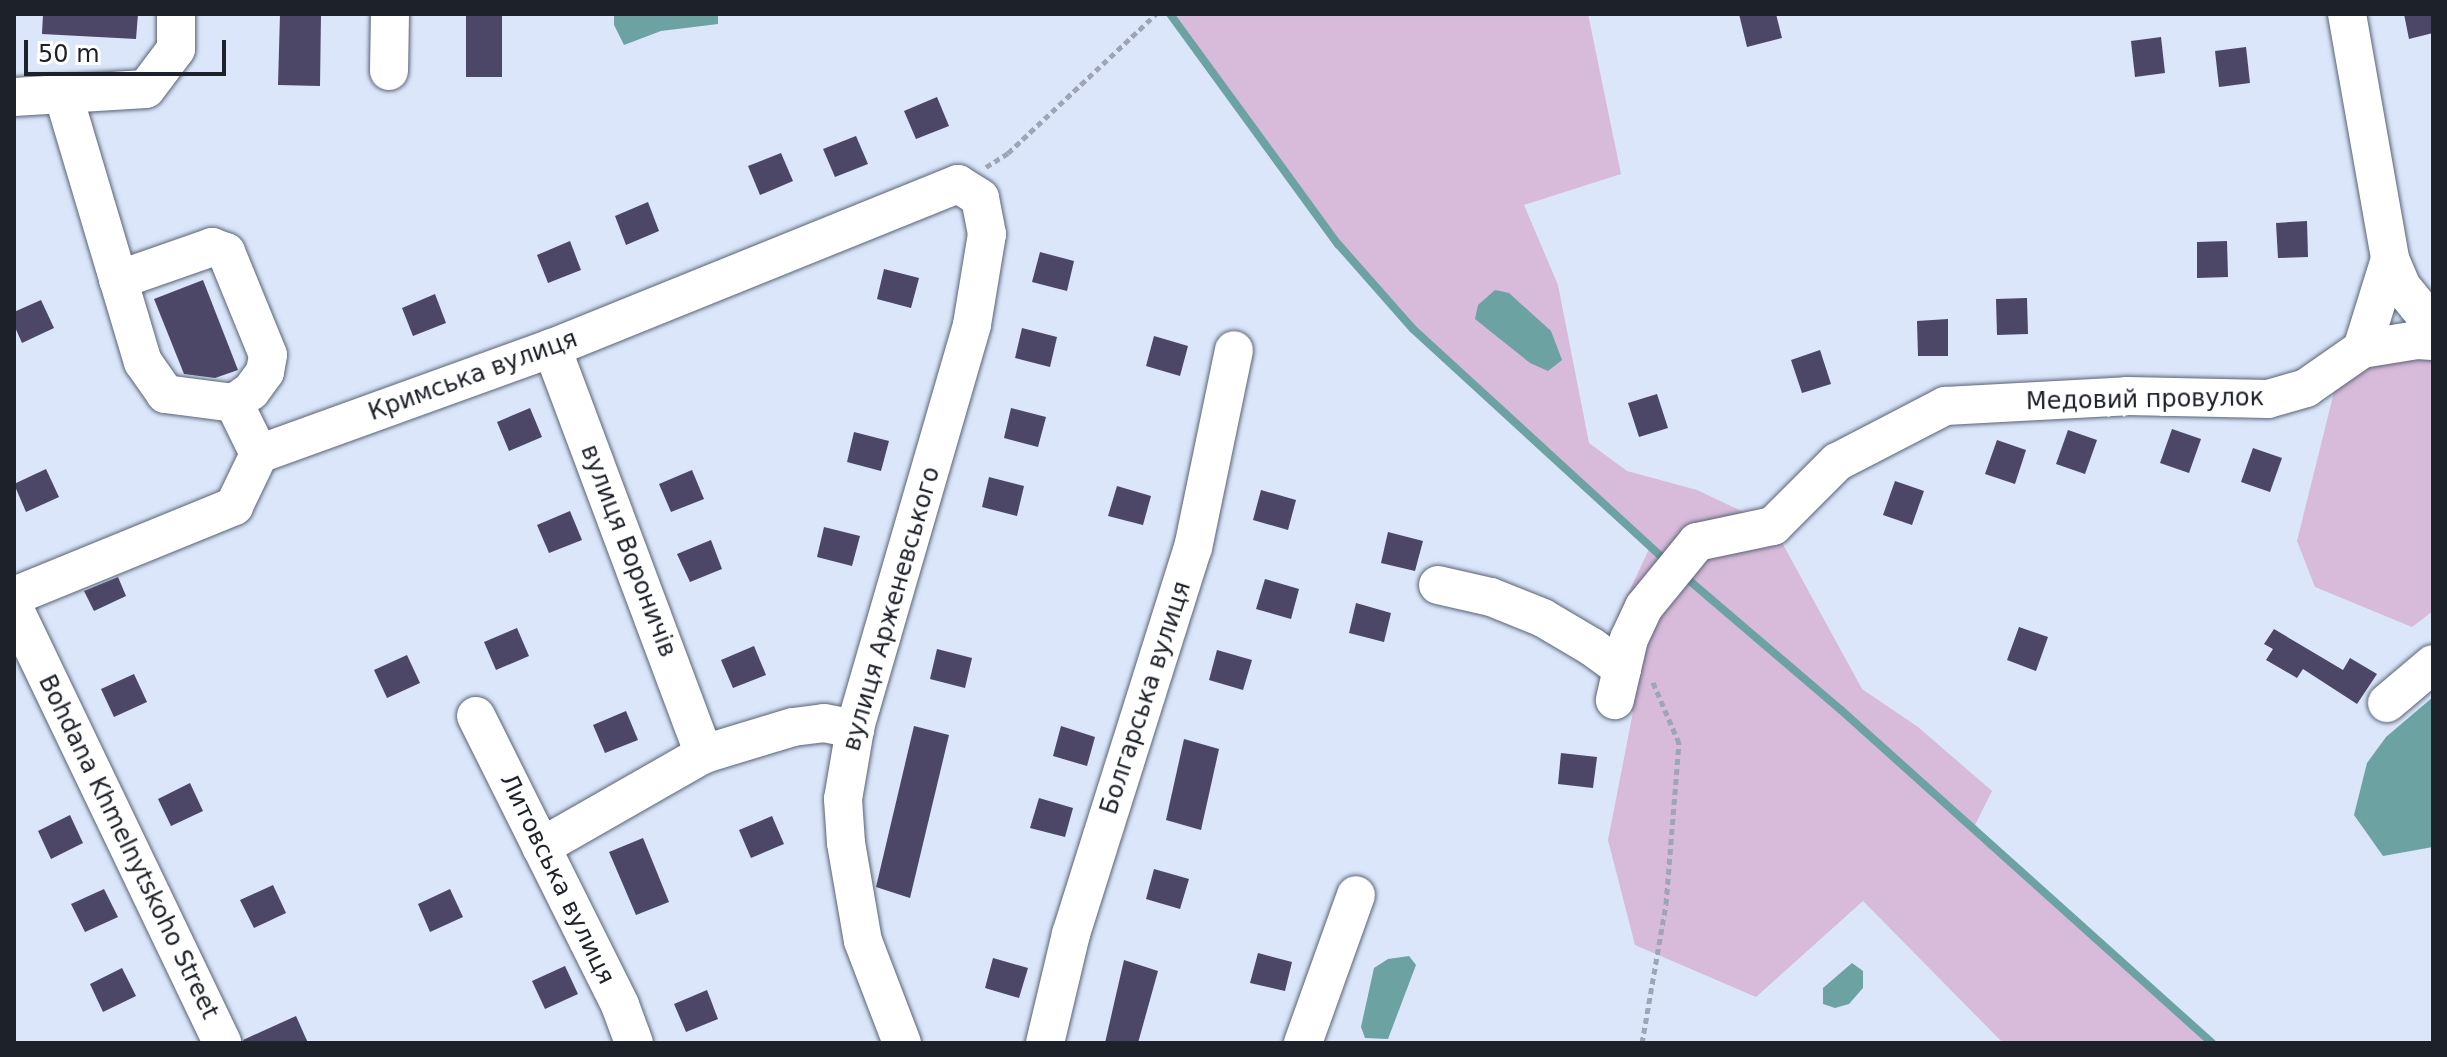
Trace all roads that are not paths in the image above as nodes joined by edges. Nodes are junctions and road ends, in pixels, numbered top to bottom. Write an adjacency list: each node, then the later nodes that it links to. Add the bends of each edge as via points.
1 (176, 14): 5 (street, via 176,49 146,89)
2 (390, 14): 4 (street)
3 (2347, 14): 8 (street)
4 (389, 71)
5 (63, 94): 6 (street); 9 (street)
6 (14, 97)
7 (958, 184): 12 (street, Кримська вулиця); 23 (street, вулиця Арженевського, via 980,198 987,234 972,325)
8 (2408, 274): 10 (street); 13 (street)
9 (118, 280): 15 (street, via 143,362 165,394); 15 (street, via 212,247 226,252 268,355 265,372)
10 (2433, 325)
11 (2433, 341): 13 (street, Медовий провулок)
12 (552, 348): 16 (street, Кримська вулиця); 24 (street, вулиця Вороничів)
13 (2362, 349): 17 (street, Медовий провулок, via 2306,388 2268,399 2127,396 1945,406 1837,462 1773,526 1697,542 1644,607 1618,684 1543,618 1491,597)
14 (1234, 350): 30 (street, Болгарська вулиця, via 1193,548 1071,934)
15 (234, 403): 16 (street)
16 (259, 454): 18 (street, via 234,506)
17 (1438, 585)
18 (14, 596)
19 (14, 608): 27 (street, Bohdana Khmelnytskoho Street)
20 (2433, 664): 21 (street)
21 (2387, 703)
22 (476, 716): 25 (street, Литовська вулиця)
23 (855, 729): 24 (street, via 824,723 793,727); 29 (street, вулиця Арженевського, via 843,799 846,843 863,941)
24 (704, 754): 25 (street)
25 (541, 847): 28 (street, Литовська вулиця)
26 (1356, 895): 31 (street)
27 (222, 1043)
28 (634, 1043)
29 (902, 1043)
30 (1045, 1043)
31 (1303, 1043)

